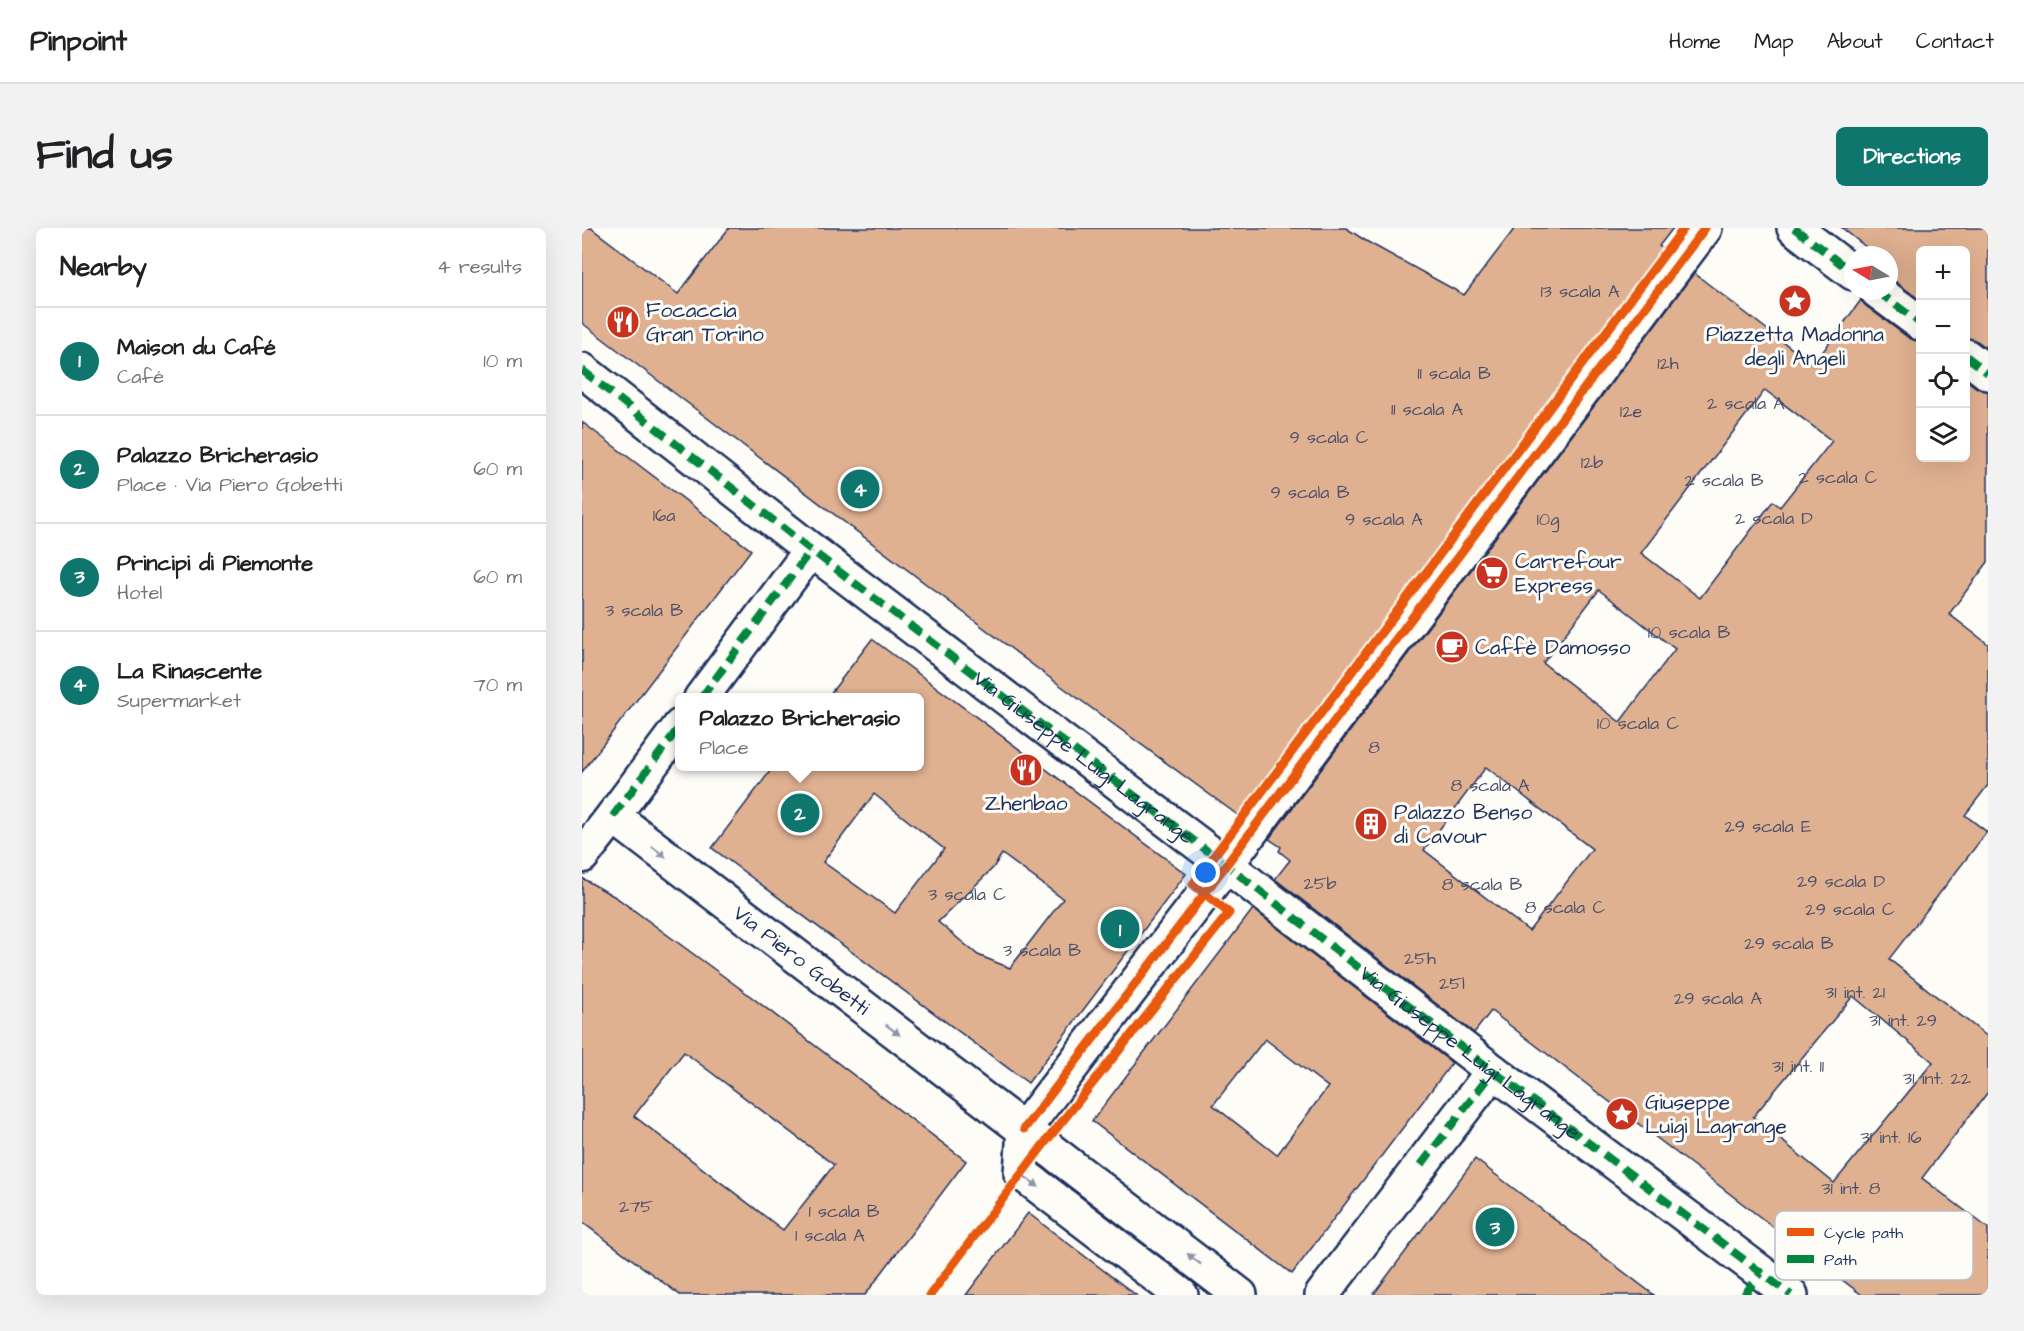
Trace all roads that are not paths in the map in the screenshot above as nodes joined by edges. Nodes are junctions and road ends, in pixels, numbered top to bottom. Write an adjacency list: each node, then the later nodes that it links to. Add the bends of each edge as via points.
1 (1705, 228): 14 (street)
2 (1794, 228): 3 (street)
3 (1844, 266)
4 (1889, 300): 5 (street)
5 (1916, 320)
6 (1970, 359): 8 (street)
7 (582, 370): 9 (street, Via Giuseppe Luigi Lagrange)
8 (1988, 372)
9 (811, 550): 10 (street); 14 (street, Via Giuseppe Luigi Lagrange)
10 (705, 693)
11 (675, 733): 12 (street)
12 (613, 816): 13 (street); 16 (street, Via Piero Gobetti, one-way to 16)
13 (582, 856)
14 (1226, 865): 15 (street, Via Giuseppe Luigi Lagrange); 16 (street)
15 (1493, 1071): 17 (street, Via Giuseppe Luigi Lagrange); 20 (street)
16 (1024, 1129): 18 (street, one-way to 18, via 1021,1173); 19 (street, Via Piero Gobetti, one-way to 16)
17 (1753, 1284): 21 (street, Via Giuseppe Luigi Lagrange)
18 (1181, 1295)
19 (1240, 1295)
20 (1322, 1295)
21 (1791, 1295)

